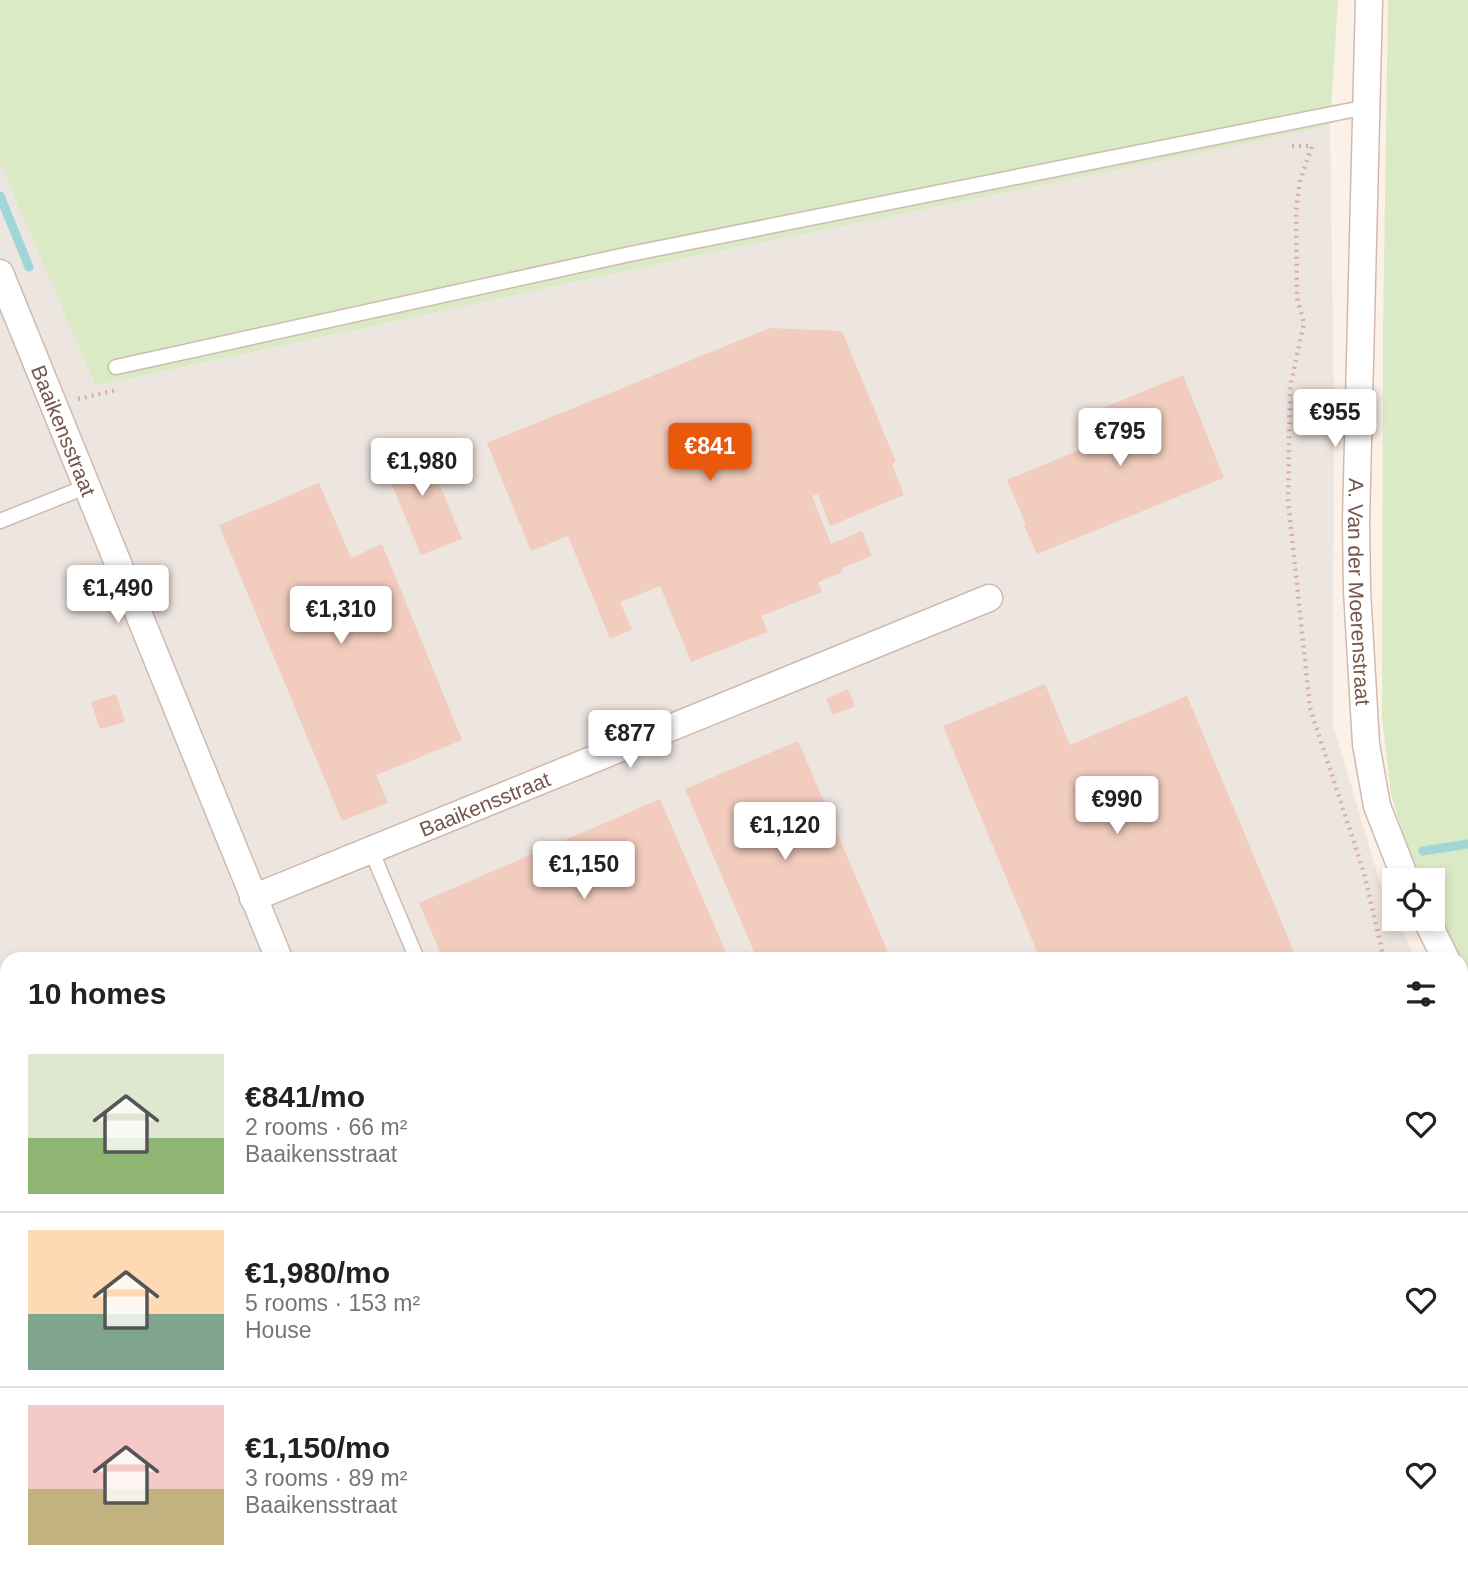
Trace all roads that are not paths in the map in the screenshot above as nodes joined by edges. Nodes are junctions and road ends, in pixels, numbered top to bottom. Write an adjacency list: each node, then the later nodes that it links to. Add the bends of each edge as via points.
1 (1369, 0): 2 (street, A. Van der Moerenstraat)
2 (1367, 107): 4 (lane, via 630,254); 9 (street, A. Van der Moerenstraat, via 1357,591 1366,744 1377,806)
3 (0, 273): 5 (street, Baaikensstraat)
4 (116, 367)
5 (88, 486): 6 (lane); 10 (street, Baaikensstraat)
6 (0, 521)
7 (989, 598): 8 (street, Baaikensstraat)
8 (371, 850): 10 (street, Baaikensstraat); 13 (lane)
9 (1401, 868)
10 (253, 898): 12 (street, Baaikensstraat)
11 (1432, 931): 14 (street)
12 (276, 952)
13 (413, 952)
14 (1442, 952)

